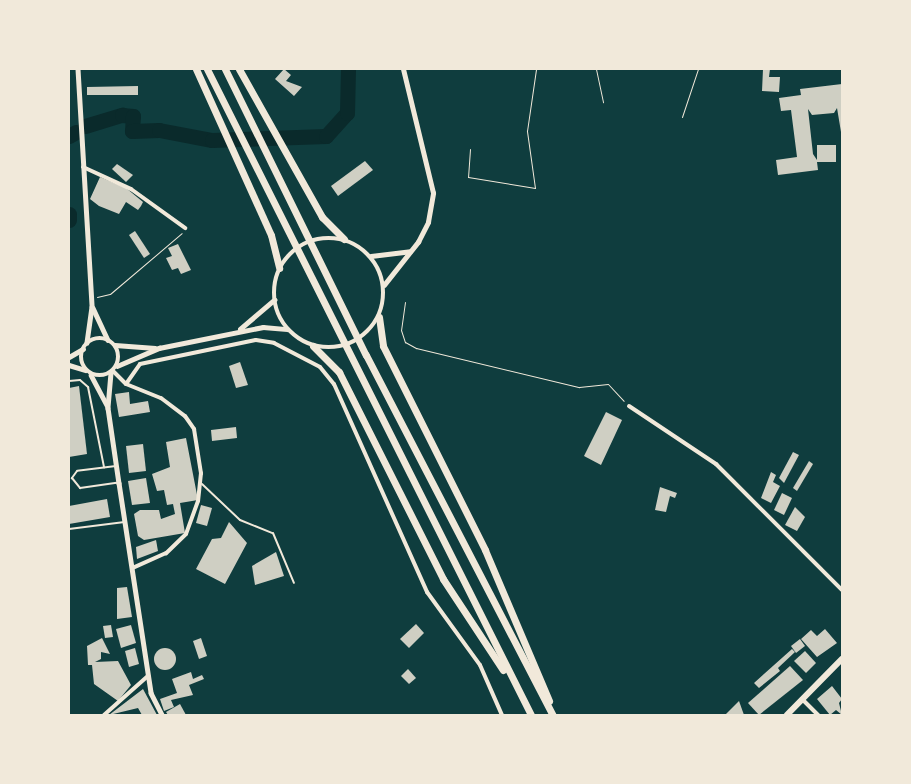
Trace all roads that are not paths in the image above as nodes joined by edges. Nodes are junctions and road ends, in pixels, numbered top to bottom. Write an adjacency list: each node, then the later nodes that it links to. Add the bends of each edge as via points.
1 (78, 69): 7 (street)
2 (196, 69): 12 (highway, via 271,235)
3 (207, 69): 46 (highway)
4 (225, 69): 52 (highway, via 366,355)
5 (239, 69): 9 (highway, via 322,217)
6 (403, 69): 10 (street, via 433,193 428,222)
7 (82, 166): 8 (street, via 131,189); 15 (street)
8 (185, 228)
9 (344, 239): 11 (street); 12 (street, via 312,240 293,251)
10 (411, 251): 11 (street, via 390,257); 13 (street)
11 (371, 256): 13 (street)
12 (279, 268): 14 (street)
13 (384, 286): 16 (street)
14 (274, 300): 17 (street); 18 (street)
15 (92, 307): 19 (street); 20 (street)
16 (379, 317): 22 (street, via 366,334 347,345); 52 (highway, via 383,346 485,550)
17 (287, 329): 18 (street); 22 (street)
18 (237, 332): 23 (street)
19 (108, 340): 20 (street); 21 (street)
20 (87, 343): 24 (street)
21 (114, 345): 23 (street); 27 (street)
22 (314, 346): 46 (highway, via 339,372 443,579)
23 (159, 348): 27 (street)
24 (82, 349): 25 (street); 28 (street)
25 (69, 357)
26 (69, 365): 28 (street)
27 (117, 366): 29 (street)
28 (85, 370): 30 (street)
29 (112, 372): 30 (street); 32 (street); 34 (street)
30 (91, 375): 34 (street)
31 (69, 381): 36 (lane, via 80,380 88,386)
32 (126, 384): 38 (street, via 161,398 185,416 198,446); 50 (street, via 140,364 256,340 274,343 320,367 334,384 427,592 480,665)
33 (629, 406): 43 (street, via 716,464)
34 (108, 408): 35 (street)
35 (116, 466): 36 (lane); 37 (street)
36 (104, 467): 37 (lane, via 76,471 73,482 80,488)
37 (119, 482): 39 (street)
38 (202, 484): 41 (street, via 186,534 166,553); 42 (lane, via 240,520 273,533)
39 (125, 522): 40 (lane); 41 (street)
40 (69, 529)
41 (132, 568): 45 (street)
42 (294, 583)
43 (842, 590)
44 (842, 659): 47 (main road)
45 (148, 676): 48 (street); 49 (street)
46 (510, 678): 51 (highway)
47 (802, 700): 53 (main road); 54 (street)
48 (104, 715)
49 (162, 715)
50 (502, 715)
51 (531, 715)
52 (554, 715)
53 (787, 715)
54 (818, 715)

